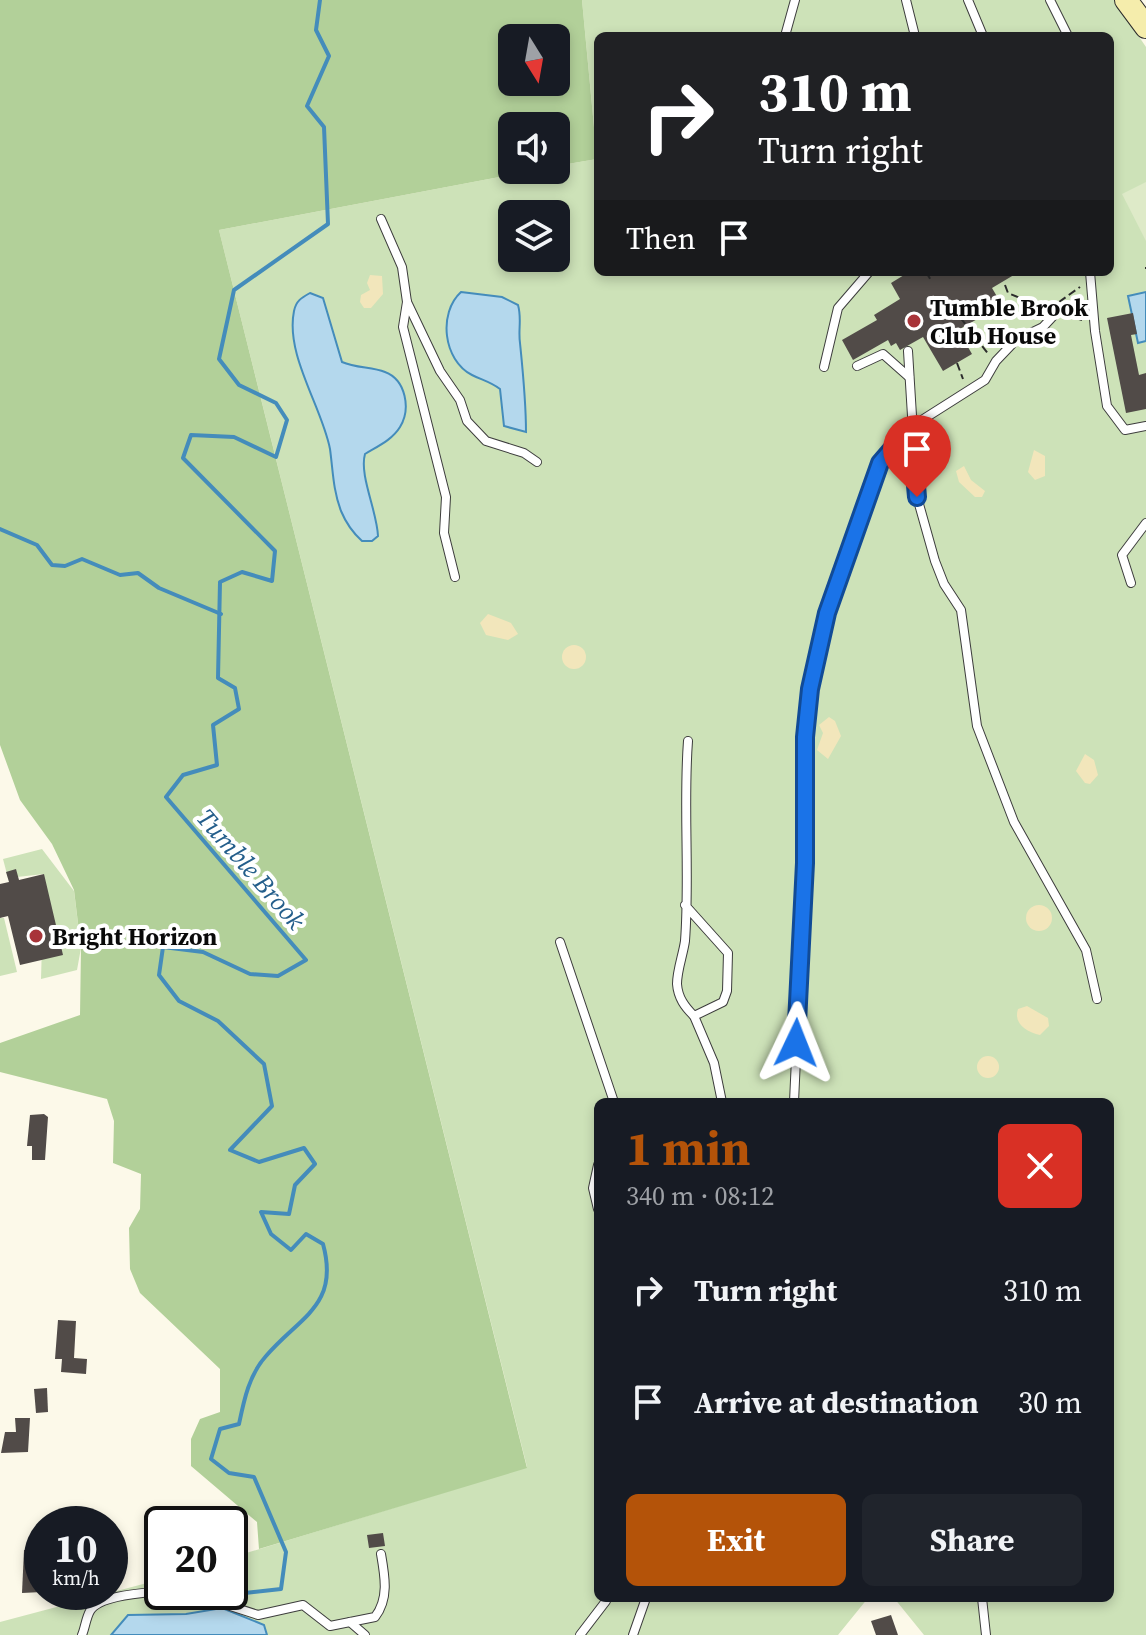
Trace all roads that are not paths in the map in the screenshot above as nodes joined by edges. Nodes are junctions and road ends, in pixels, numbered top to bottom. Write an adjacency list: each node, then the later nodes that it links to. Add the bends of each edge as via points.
1 (795, 0): 7 (lane)
2 (906, 0): 8 (lane)
3 (968, 0): 9 (lane)
4 (1050, 0): 10 (lane)
5 (1126, 0): 6 (main road)
6 (1146, 27)
7 (786, 32)
8 (914, 32)
9 (981, 32)
10 (1066, 32)
11 (381, 219): 14 (lane, via 402,267)
12 (866, 276): 18 (lane, via 838,308)
13 (1090, 276): 21 (lane, via 1107,406 1125,430)
14 (407, 302): 22 (lane, via 467,421 486,441); 24 (lane, via 403,327 446,497 444,533)
15 (1056, 313): 20 (lane, via 1043,327 1016,340 985,380)
16 (908, 351): 19 (lane)
17 (857, 366): 19 (lane, via 883,354)
18 (824, 367)
19 (909, 377): 20 (lane)
20 (911, 427): 29 (lane, via 917,497 935,561 961,610 977,726 1014,822 1086,950); 33 (lane, via 880,463 827,613 810,689)
21 (1146, 429)
22 (537, 462)
23 (1146, 523): 25 (lane, via 1122,555)
24 (455, 577)
25 (1131, 583)
26 (688, 741): 27 (lane)
27 (685, 905): 30 (lane, via 677,985 682,1004); 30 (lane, via 728,953 723,1002)
28 (560, 942): 31 (lane)
29 (1097, 999)
30 (694, 1016): 32 (lane, via 714,1063)
31 (613, 1098)
32 (721, 1098)
33 (794, 1098)
34 (381, 1554): 40 (lane, via 384,1606 375,1617)
35 (144, 1593): 41 (lane, via 97,1604)
36 (605, 1602): 43 (lane)
37 (645, 1602): 44 (lane)
38 (982, 1602): 45 (lane)
39 (241, 1610): 40 (lane, via 258,1615 303,1605 330,1626)
40 (350, 1622): 42 (lane)
41 (82, 1635)
42 (365, 1635)
43 (580, 1635)
44 (633, 1635)
45 (986, 1635)

